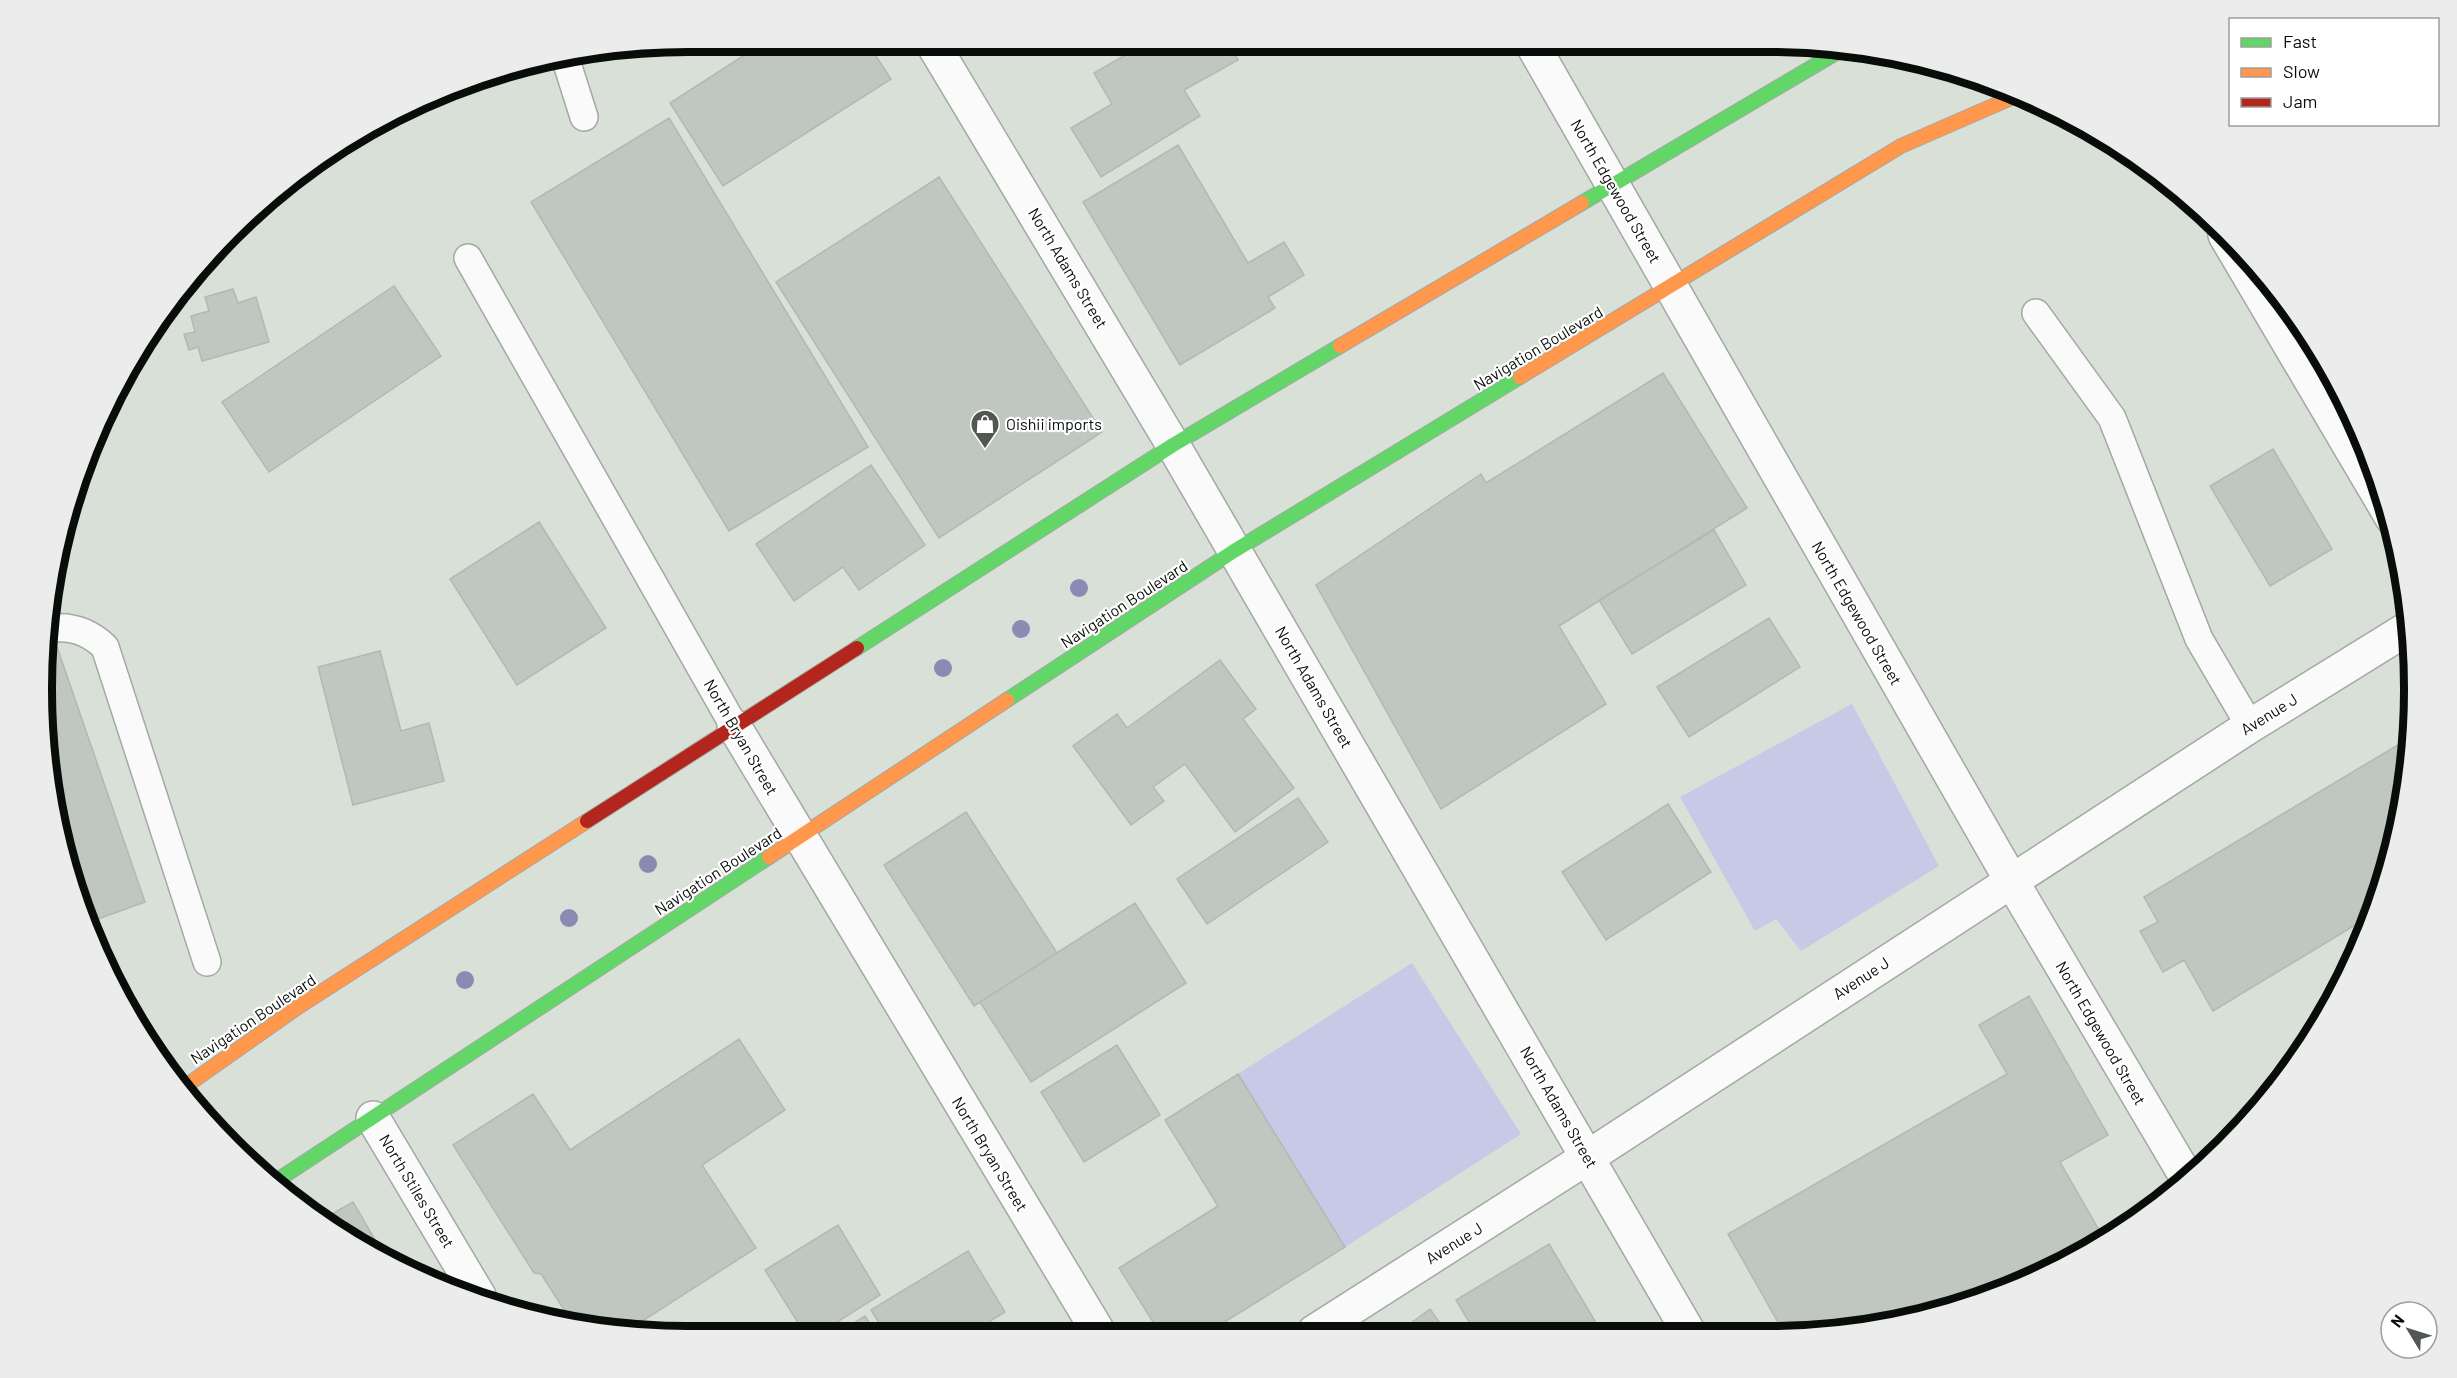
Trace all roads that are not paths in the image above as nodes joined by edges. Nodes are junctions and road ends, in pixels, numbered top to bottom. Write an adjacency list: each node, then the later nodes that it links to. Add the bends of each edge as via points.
1 (938, 52): 12 (street, North Adams Street)
2 (1537, 52): 7 (street, North Edgewood Street)
3 (1831, 56): 7 (main road, Navigation Boulevard)
4 (567, 65): 6 (lane)
5 (2009, 100): 10 (main road, Navigation Boulevard, via 1901,146)
6 (584, 117)
7 (1612, 183): 10 (street, North Edgewood Street); 12 (main road, Navigation Boulevard)
8 (468, 258): 17 (lane, North Bryan Street)
9 (2242, 264): 13 (street)
10 (1671, 287): 14 (main road, Navigation Boulevard); 20 (street, North Edgewood Street)
11 (2036, 313): 18 (lane, via 2112,417 2199,639)
12 (1173, 445): 14 (street, North Adams Street); 17 (main road, Navigation Boulevard)
13 (2369, 479)
14 (1234, 551): 19 (main road, Navigation Boulevard); 24 (street, North Adams Street)
15 (56, 628): 21 (lane, via 81,631 105,647)
16 (2402, 632): 18 (street, Avenue J)
17 (734, 726): 19 (street, North Bryan Street); 22 (main road, Navigation Boulevard, via 298,1007)
18 (2250, 726): 20 (street, Avenue J)
19 (800, 837): 23 (main road, Navigation Boulevard); 28 (street, North Bryan Street)
20 (2011, 880): 24 (street, Avenue J); 25 (street, North Edgewood Street)
21 (207, 962)
22 (190, 1083)
23 (373, 1118): 26 (main road, Navigation Boulevard); 27 (street, North Stiles Street)
24 (1588, 1158): 29 (street, Avenue J); 30 (street, North Adams Street)
25 (2183, 1172)
26 (281, 1178)
27 (474, 1288)
28 (1095, 1326)
29 (1323, 1326)
30 (1685, 1326)

